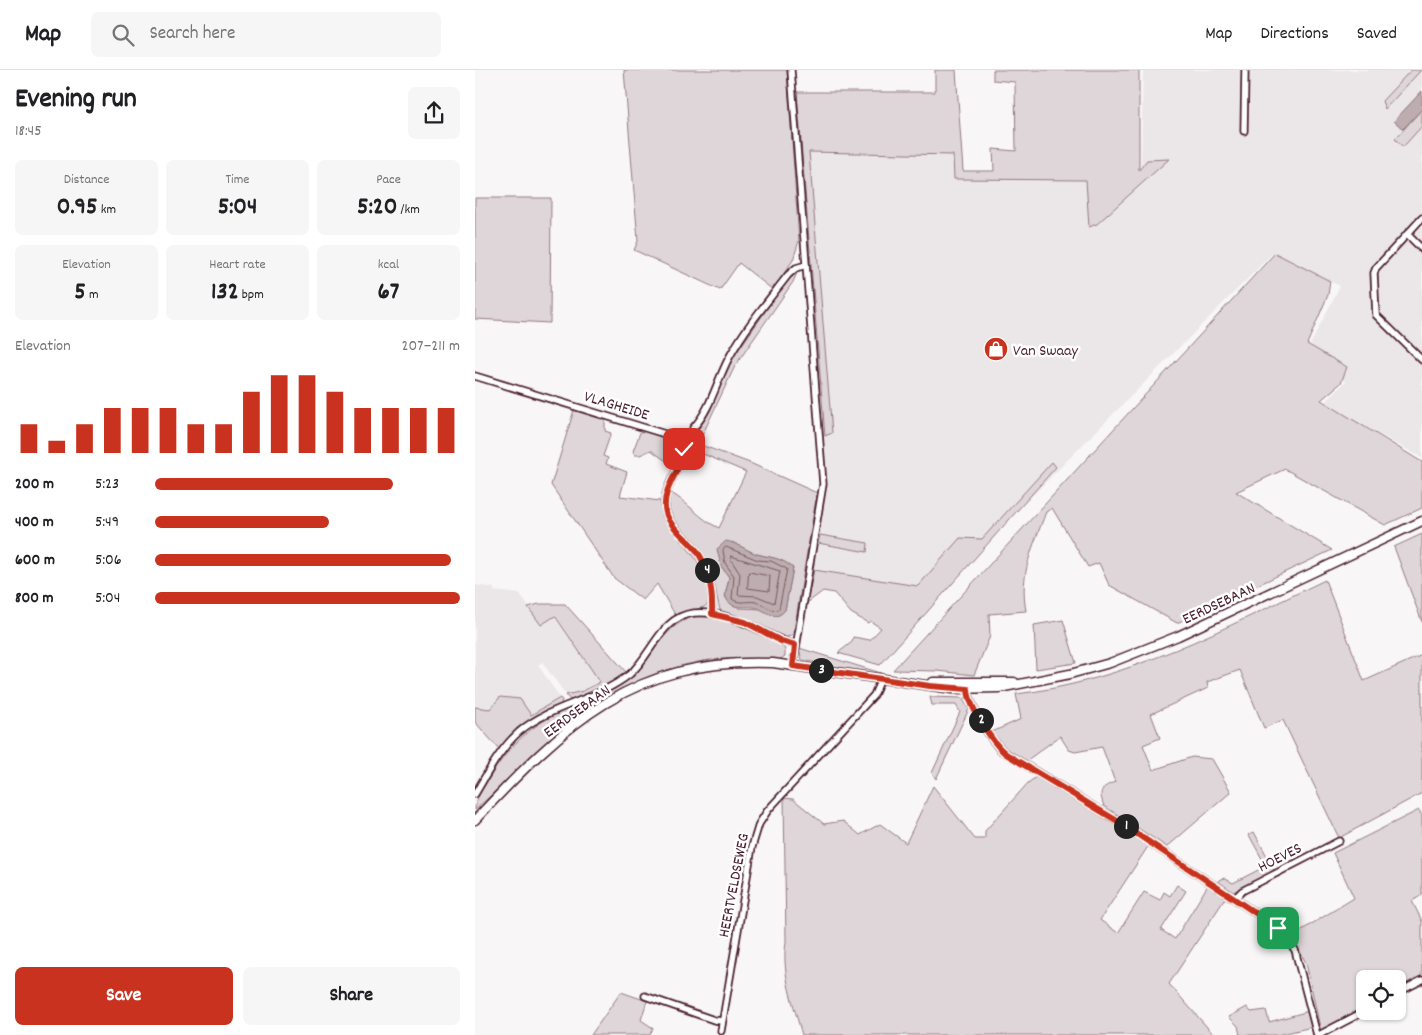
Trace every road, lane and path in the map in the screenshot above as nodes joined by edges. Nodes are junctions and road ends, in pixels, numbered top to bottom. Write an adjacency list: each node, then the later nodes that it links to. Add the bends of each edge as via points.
1 (791, 70): 7 (street)
2 (1245, 70): 3 (street)
3 (1243, 131)
4 (1422, 218): 5 (street)
5 (1407, 234): 6 (street); 9 (street, via 1374,273 1376,315)
6 (1422, 249)
7 (806, 265): 11 (street, via 788,275 744,333 728,359 701,419); 14 (street, via 823,484)
8 (1422, 350): 9 (street)
9 (1420, 358)
10 (475, 376): 13 (street, VLAGHEIDE, via 678,438 684,451 666,495 666,513 703,561 712,589)
11 (693, 428)
12 (1422, 521): 17 (main road, EERDSEBAAN, via 1111,663 1017,683)
13 (712, 614): 14 (street, via 745,622); 18 (street, via 695,613 678,618 667,626 640,664 624,678 597,694 562,706 530,723 501,751)
14 (795, 645): 15 (street)
15 (793, 666): 16 (main road, EERDSEBAAN); 19 (main road, EERDSEBAAN, via 744,661 716,663 678,671 639,685 577,722)
16 (881, 679): 17 (main road, EERDSEBAAN); 28 (street, HEERTVELDSEWEG, via 874,695 759,824 750,855)
17 (968, 686): 23 (street, via 971,702 996,744 1006,754 1119,822)
18 (475, 794)
19 (494, 797): 20 (main road, EERDSEBAAN); 21 (main road, EERDSEBAAN)
20 (475, 812)
21 (475, 820)
22 (1339, 841): 23 (street, HOEVES, via 1241,891)
23 (1235, 898): 30 (street, via 1278,928 1295,950)
24 (1422, 980): 25 (street)
25 (1406, 988)
26 (645, 996): 28 (street)
27 (1356, 1016): 30 (street)
28 (722, 1021): 29 (street, HEERTVELDSEWEG)
29 (721, 1031)
30 (1318, 1035)

